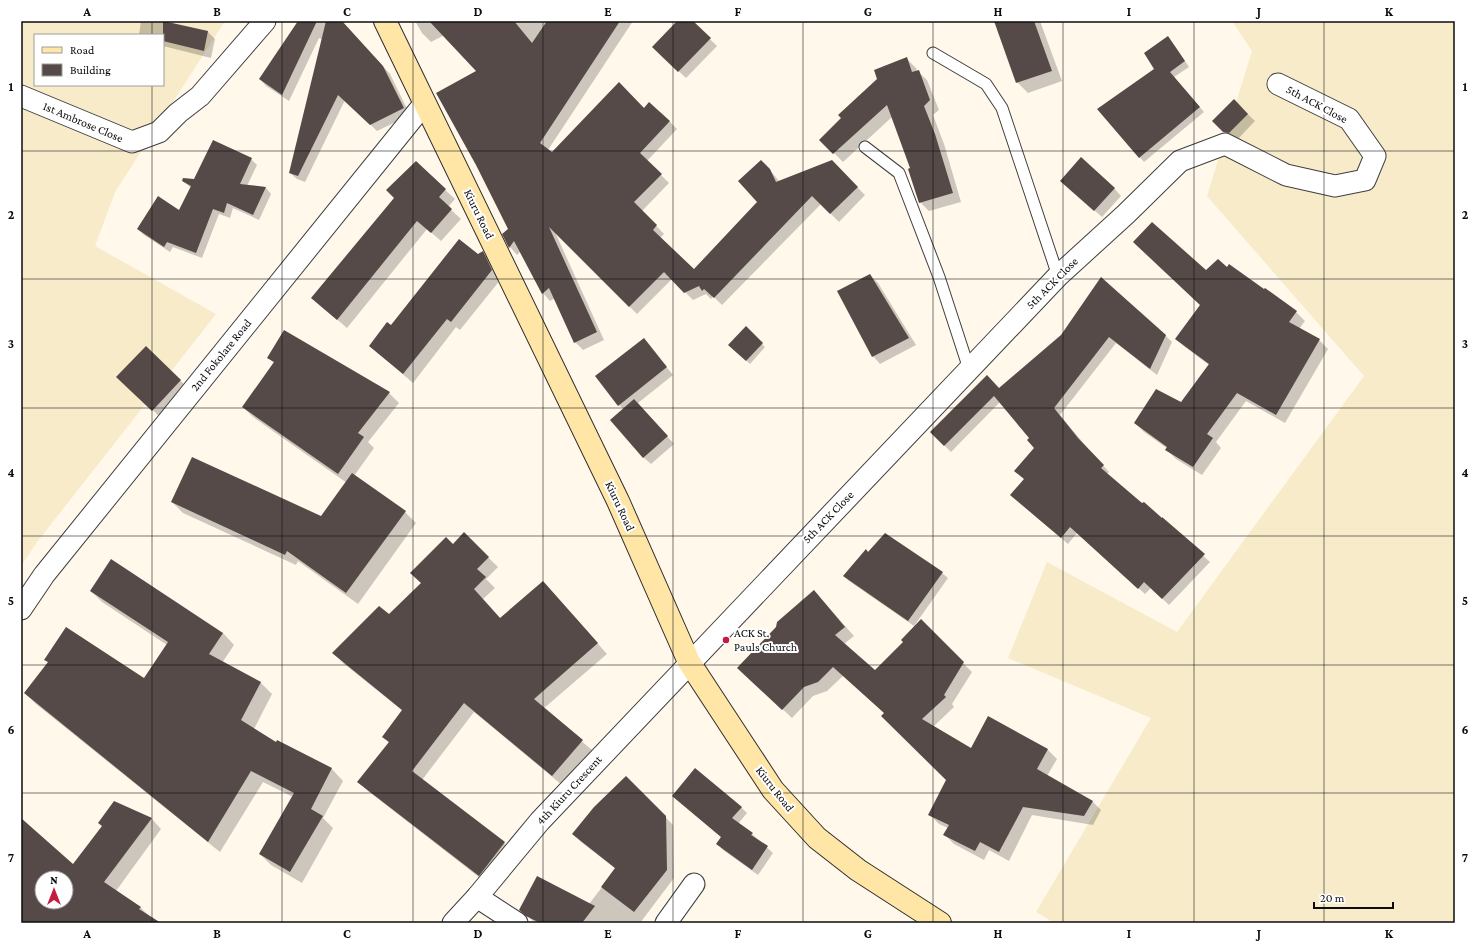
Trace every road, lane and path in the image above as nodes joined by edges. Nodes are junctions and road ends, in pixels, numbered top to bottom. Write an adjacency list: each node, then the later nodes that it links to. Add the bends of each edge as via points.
1 (265, 21): 5 (street, 1st Ambrose Close, via 200,96 159,132 132,142)
2 (385, 21): 6 (street, Kiuru Road)
3 (933, 54): 8 (lane, via 986,84 1002,108)
4 (1278, 84): 8 (street, 5th ACK Close, via 1349,119 1375,156 1365,180 1335,186 1286,175 1226,144 1180,161)
5 (21, 96)
6 (424, 104): 10 (street, 2nd Fokolare Road, via 44,575); 11 (street, Kiuru Road, via 618,501)
7 (865, 147): 9 (lane, via 899,173 939,277)
8 (1058, 276): 9 (street, 5th ACK Close)
9 (969, 369): 11 (street, 5th ACK Close)
10 (21, 609)
11 (690, 662): 13 (street, 4th Kiuru Crescent, via 540,821); 17 (street, Kiuru Road, via 773,790 817,838 858,870)
12 (694, 884): 16 (street)
13 (477, 897): 14 (street, 4th Kiuru Crescent); 15 (street)
14 (453, 923)
15 (516, 923)
16 (666, 923)
17 (940, 923)

